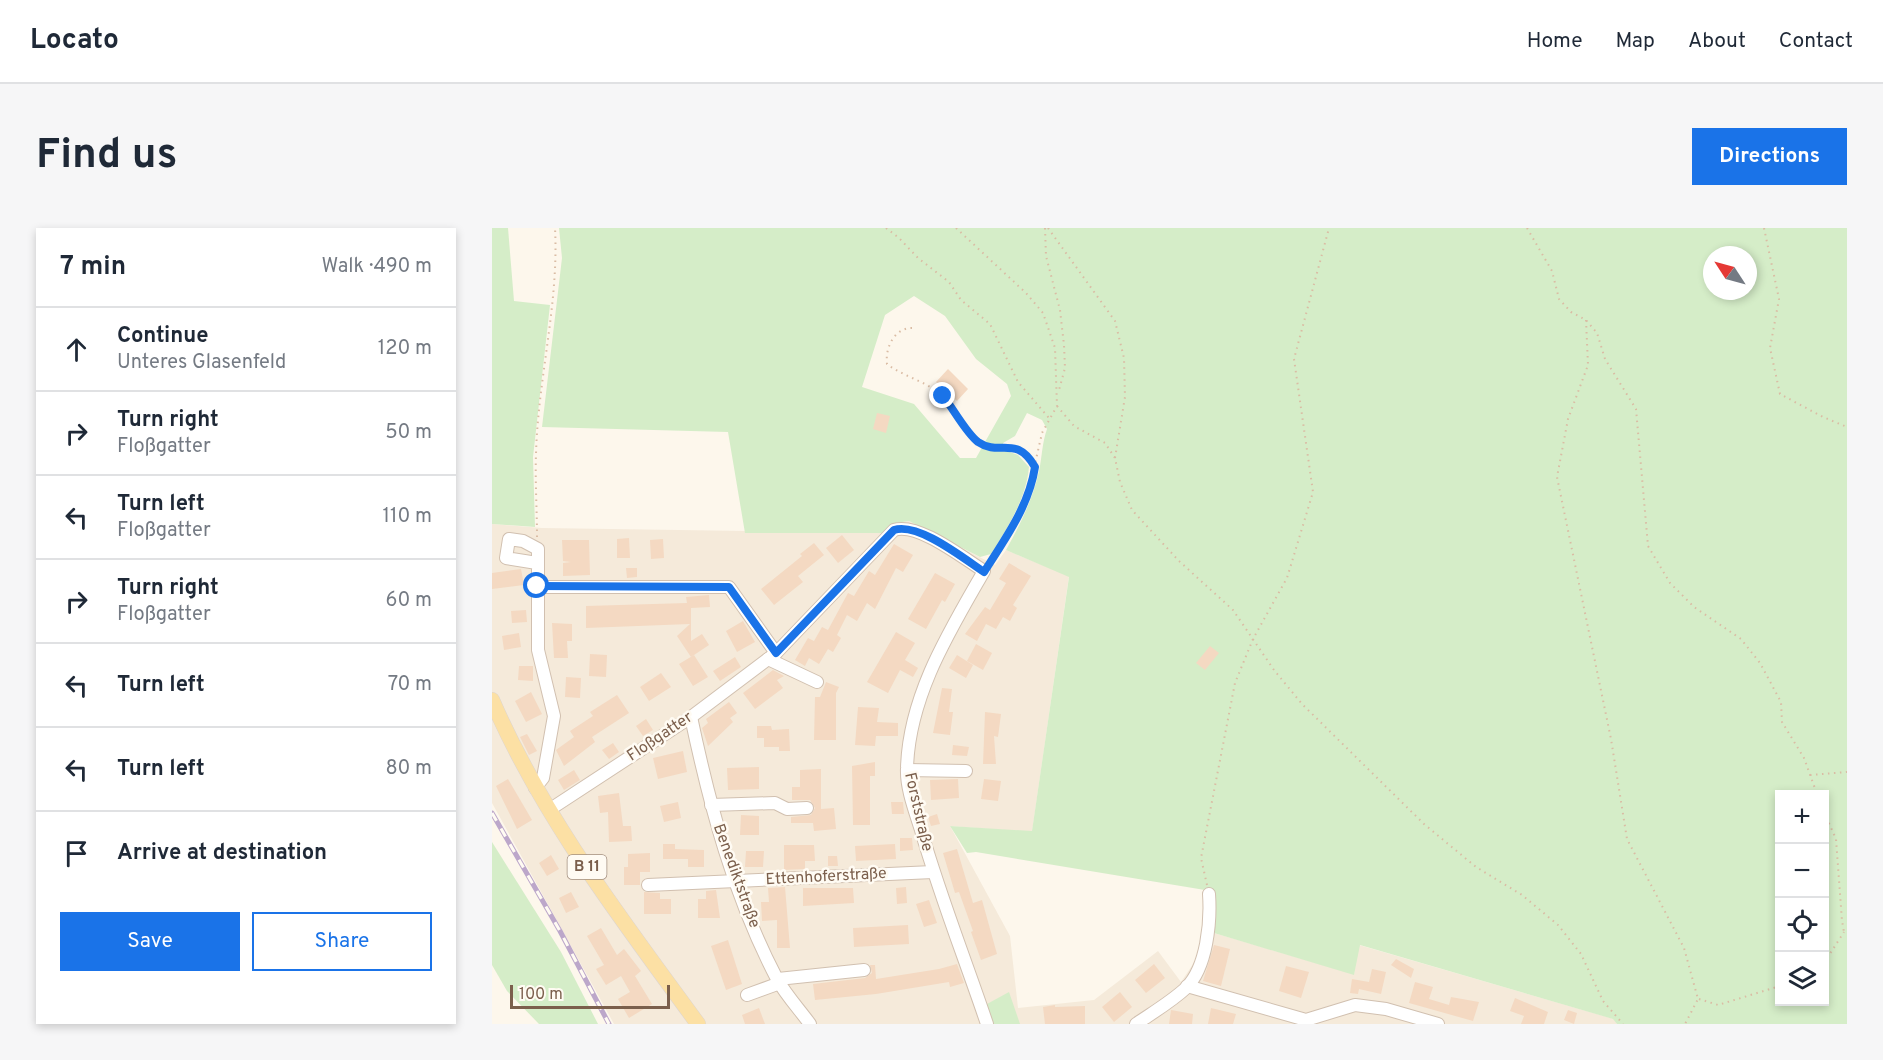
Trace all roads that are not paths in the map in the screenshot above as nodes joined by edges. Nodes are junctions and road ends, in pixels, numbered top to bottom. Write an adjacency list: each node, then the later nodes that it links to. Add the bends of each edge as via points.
1 (537, 563): 1 (street, via 538,549 509,539 506,558); 3 (street)
2 (984, 572): 4 (street, Floßgatter, via 921,533 904,527 894,530); 8 (street, Forststraße, via 951,628 925,684 912,731)
3 (537, 586): 4 (street, via 729,587); 10 (street, via 538,650 554,716 543,778)
4 (772, 656): 5 (street); 7 (street, Floßgatter)
5 (817, 682)
6 (492, 700): 10 (main road, B 11)
7 (691, 717): 11 (street, Benediktstraße); 13 (street, Floßgatter)
8 (907, 770): 9 (street); 14 (street, Forststraße)
9 (966, 771)
10 (535, 788): 13 (main road, B 11)
11 (711, 805): 12 (street, via 775,803 787,809); 15 (street, Benediktstraße)
12 (807, 808)
13 (549, 810): 23 (main road, B 11)
14 (933, 872): 15 (street, Ettenhoferstraße); 25 (street, Forststraße)
15 (735, 882): 16 (street, Ettenhoferstraße); 19 (street, Benediktstraße)
16 (648, 885)
17 (1209, 894): 20 (street, via 1211,917 1205,952)
18 (864, 970): 19 (street)
19 (779, 981): 21 (street); 24 (street, Benediktstraße)
20 (1187, 986): 22 (street); 26 (street)
21 (747, 995)
22 (1306, 1022): 27 (street, via 1355,1005 1386,1009)
23 (698, 1024)
24 (810, 1024)
25 (987, 1024)
26 (1136, 1024)
27 (1438, 1024)

